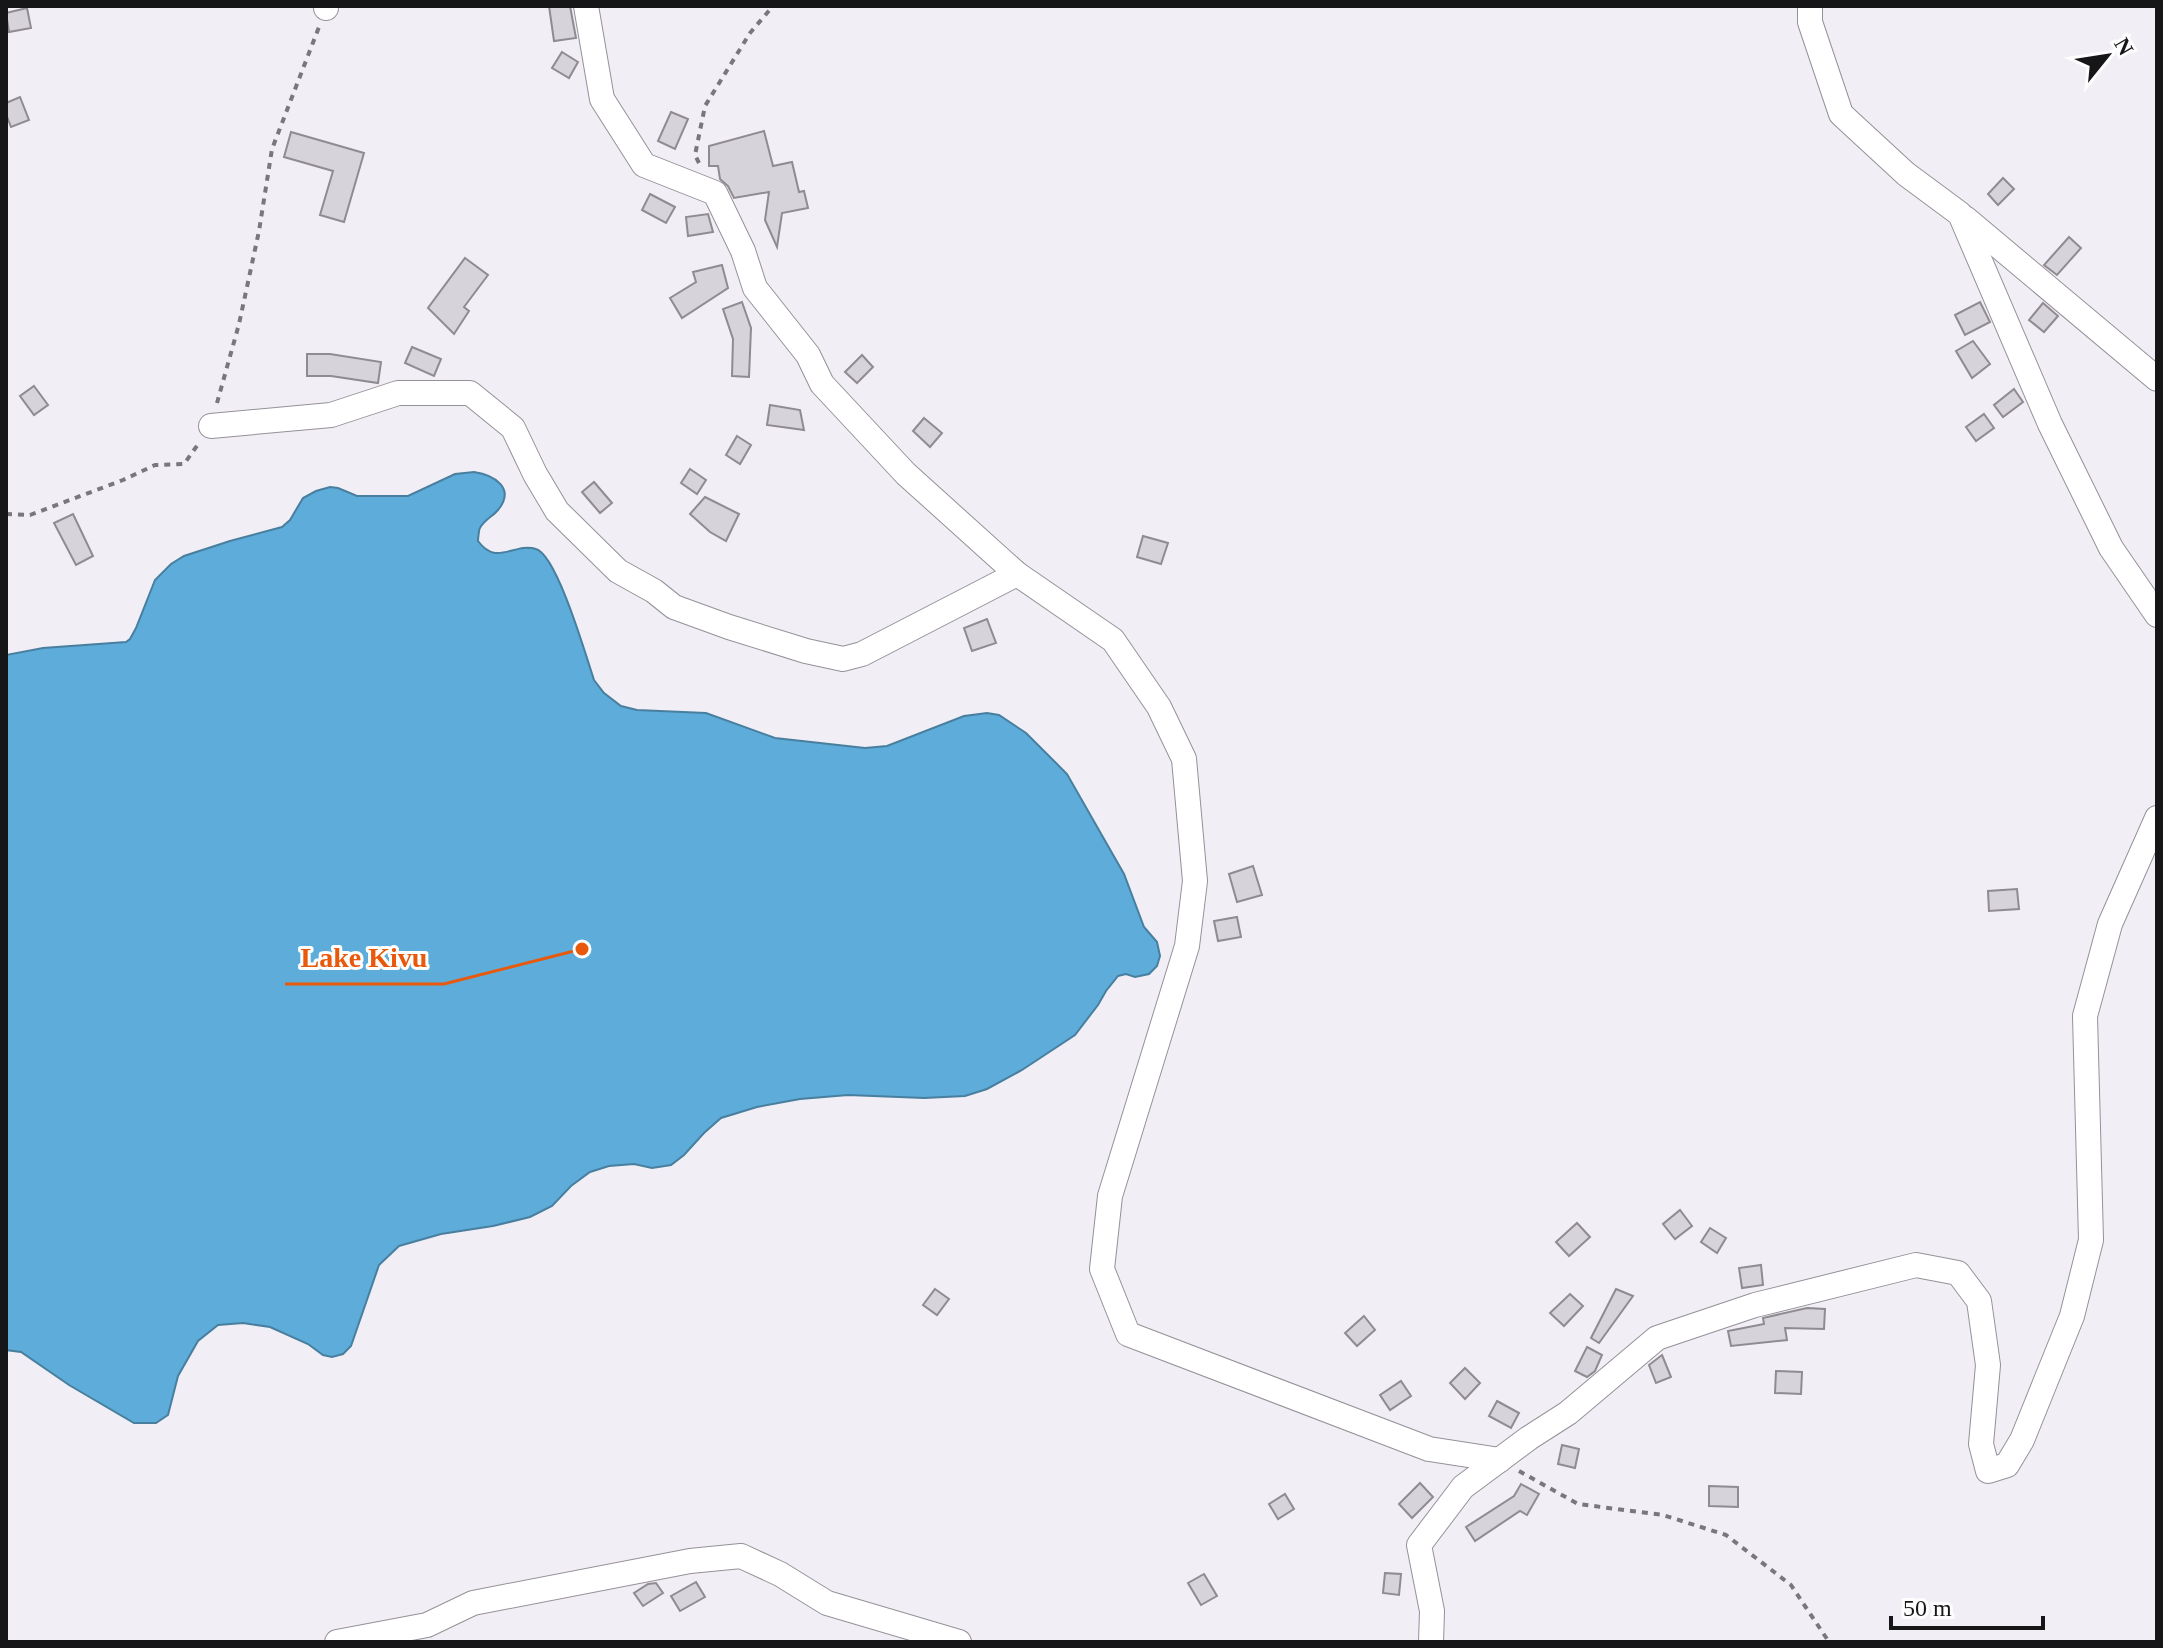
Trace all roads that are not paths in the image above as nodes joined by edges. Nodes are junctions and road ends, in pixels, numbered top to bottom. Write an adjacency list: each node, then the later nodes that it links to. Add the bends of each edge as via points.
1 (586, 6): 6 (street, via 602,99 644,165 715,193 755,288 808,355 822,384 906,474)
2 (1810, 6): 3 (street, via 1810,22 1841,114 1906,174)
3 (1960, 214): 4 (street); 7 (street, via 2050,424 2111,548)
4 (2157, 379)
5 (211, 426): 6 (street, via 331,415 398,393 470,393 513,428 557,511 618,571 680,609 843,659)
6 (1017, 574): 9 (street, via 1113,640 1159,707 1184,759 1195,881 1187,946 1110,1196 1102,1269 1128,1334 1429,1449)
7 (2157, 615)
8 (2157, 818): 9 (street, via 2110,924 2085,1016 2091,1240 2072,1316 2007,1465 1988,1471 1981,1444 1988,1365 1979,1301 1958,1273 1916,1265 1755,1305 1657,1338 1568,1413)
9 (1500, 1460): 12 (street, via 1463,1487 1419,1545 1432,1611)
10 (337, 1642): 11 (street, via 427,1625 473,1603 741,1556 827,1603)
11 (959, 1642)
12 (1431, 1642)

